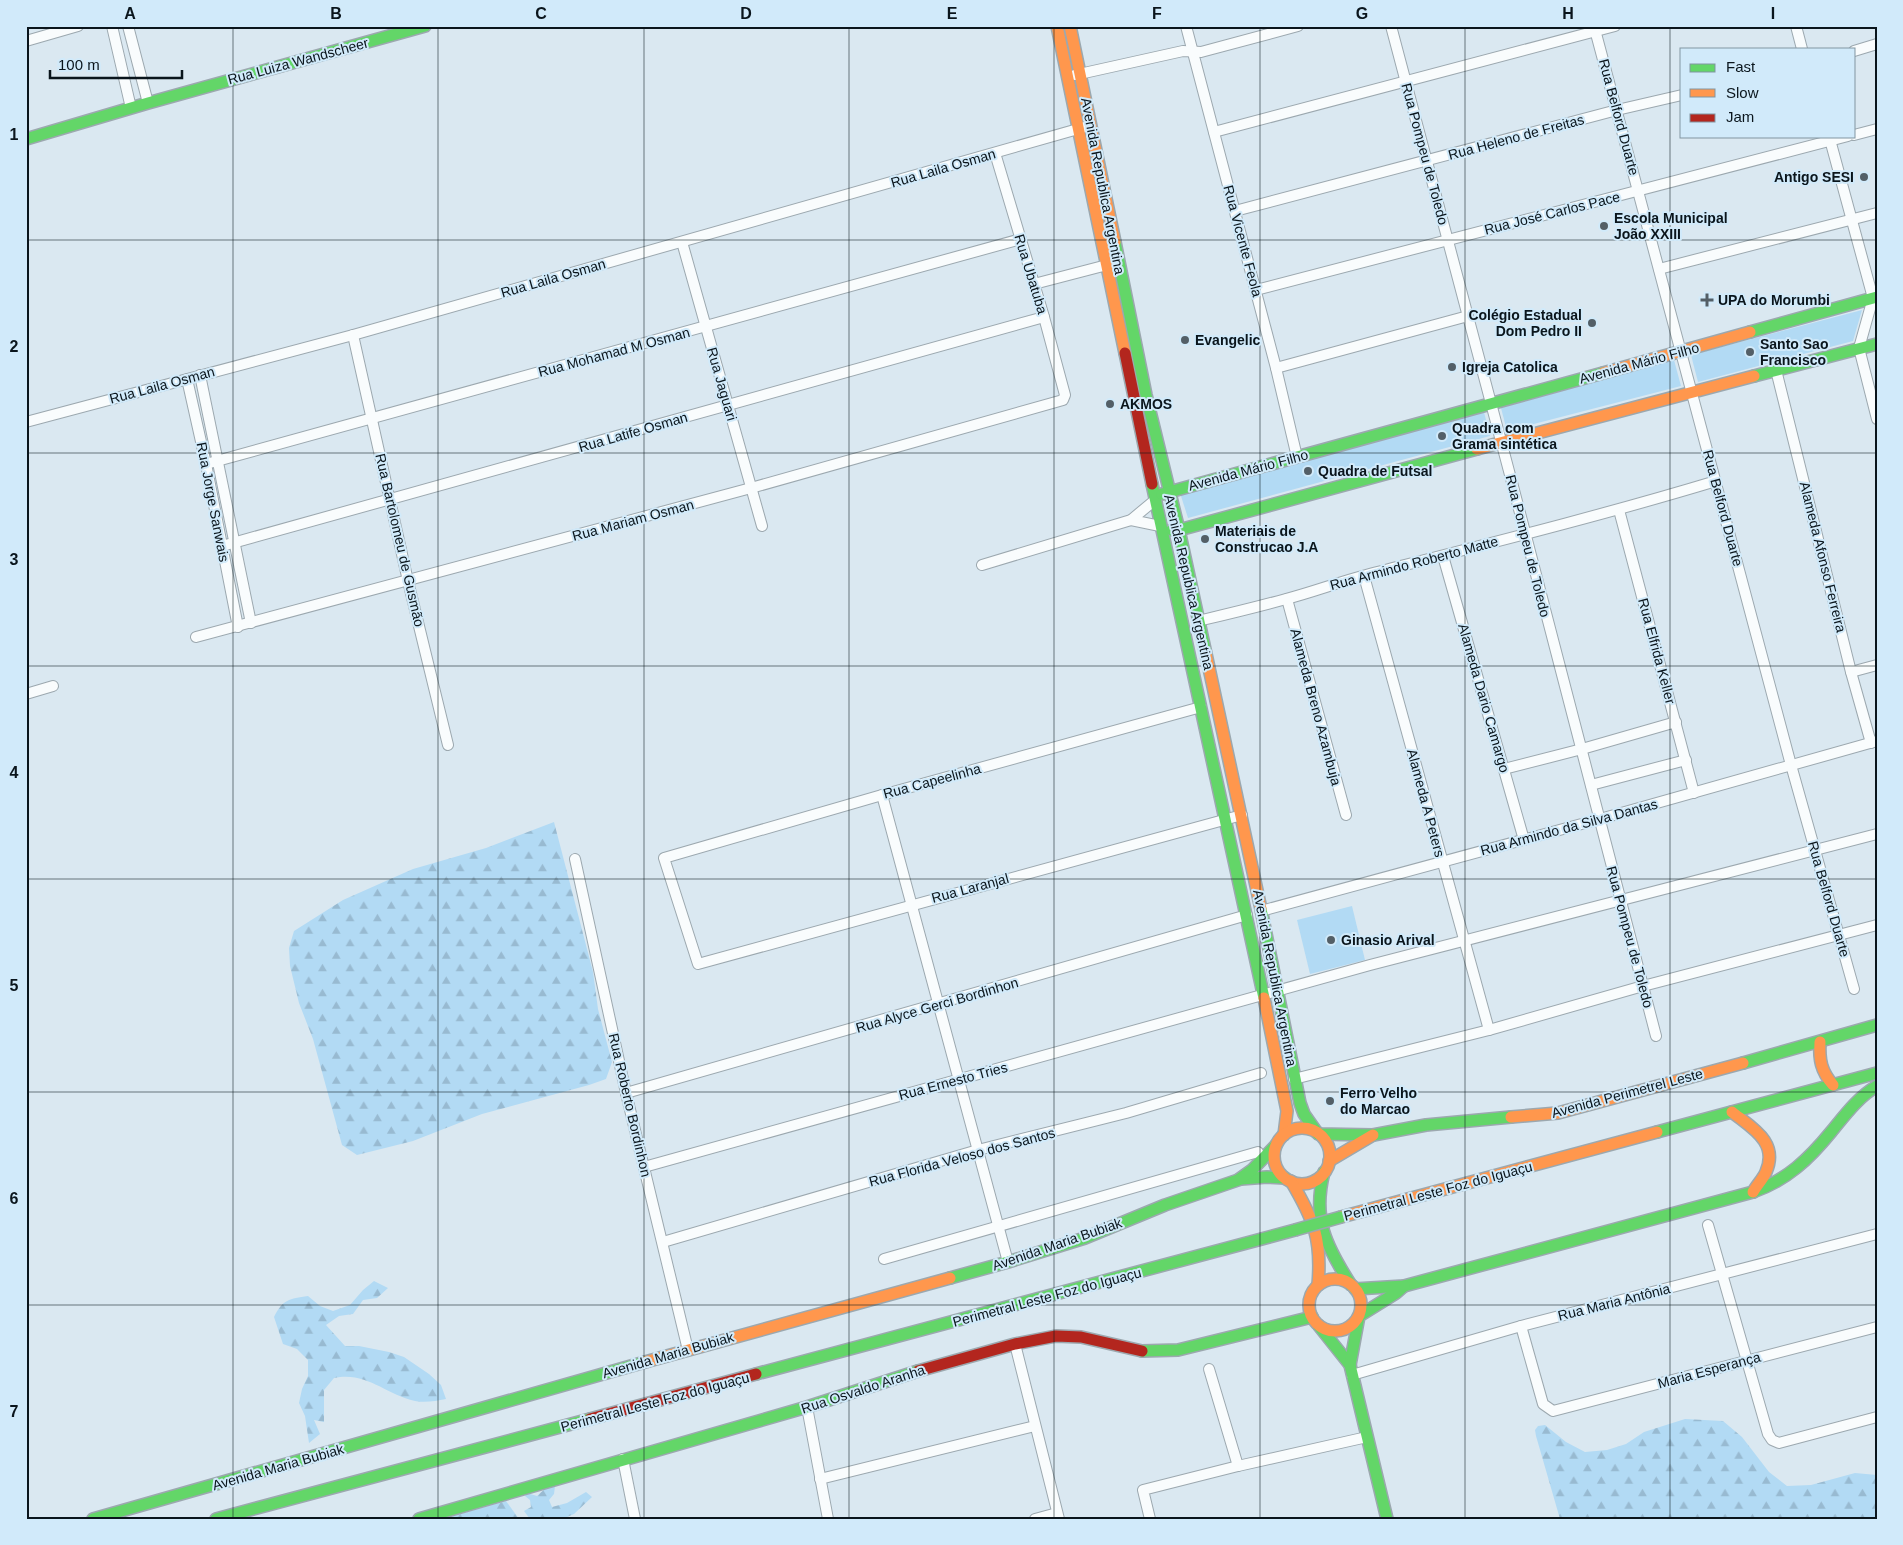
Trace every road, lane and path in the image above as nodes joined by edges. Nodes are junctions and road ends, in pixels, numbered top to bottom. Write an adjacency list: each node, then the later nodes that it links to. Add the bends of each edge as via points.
1 (78, 26): 13 (street)
2 (112, 26): 23 (street)
3 (128, 26): 22 (street)
4 (425, 26): 22 (main road, Rua Luiza Wandscheer)
5 (1057, 26): 18 (main road, Avenida Republica Argentina)
6 (1070, 26): 19 (main road, Avenida Republica Argentina)
7 (1186, 26): 17 (street, Rua Vicente Feola)
8 (1298, 26): 17 (street, via 1201,52)
9 (1391, 26): 20 (street, Rua Pompeu de Toledo)
10 (1615, 26): 12 (street)
11 (1796, 26): 15 (street)
12 (1595, 29): 20 (street); 24 (street, Rua Belford Duarte)
13 (26, 41)
14 (1877, 44): 16 (street)
15 (1802, 48)
16 (1856, 50)
17 (1193, 51): 19 (street); 27 (street, Rua Vicente Feola)
18 (1066, 69): 19 (street); 25 (main road, Avenida Republica Argentina)
19 (1080, 74): 25 (main road, Avenida Republica Argentina)
20 (1406, 81): 27 (street); 32 (street, Rua Pompeu de Toledo)
21 (1680, 95): 24 (street, Rua Heleno de Freitas)
22 (148, 103): 23 (main road, Rua Luiza Wandscheer)
23 (131, 108): 29 (main road, Rua Luiza Wandscheer)
24 (1617, 110): 32 (street, Rua Heleno de Freitas); 33 (street, Rua Belford Duarte)
25 (1084, 127): 31 (street, Rua Laila Osman); 40 (main road, Avenida Republica Argentina); 69 (main road, Avenida Republica Argentina)
26 (1877, 129): 28 (street)
27 (1214, 132): 34 (street, Rua Vicente Feola)
28 (1856, 134)
29 (26, 139)
30 (1829, 139): 33 (street, Rua José Carlos Pace); 36 (street)
31 (995, 154): 37 (street, Rua Ubatuba); 39 (street, Rua Laila Osman)
32 (1427, 160): 34 (street, Rua Heleno de Freitas); 38 (street, Rua Pompeu de Toledo)
33 (1639, 192): 38 (street, Rua José Carlos Pace); 41 (street, Rua Belford Duarte)
34 (1235, 211): 43 (street, Rua Vicente Feola)
35 (1877, 214): 36 (street)
36 (1852, 220): 41 (street); 44 (street)
37 (1021, 239): 42 (street, Rua Ubatuba); 47 (street, Rua Mohamad M Osman)
38 (1447, 239): 43 (street, Rua José Carlos Pace); 45 (street, Rua Pompeu de Toledo)
39 (682, 242): 47 (street, Rua Jaguari); 48 (street, Rua Laila Osman)
40 (1107, 265): 42 (street); 71 (main road, Avenida Republica Argentina)
41 (1659, 269): 51 (street, Rua Belford Duarte)
42 (1034, 284): 46 (street, Rua Ubatuba)
43 (1256, 290): 52 (street, Rua Vicente Feola)
44 (1875, 298): 50 (street); 51 (main road, Avenida Mário Filho)
45 (1468, 316): 52 (street); 58 (street, Rua Pompeu de Toledo)
46 (1044, 317): 57 (street, Rua Ubatuba); 59 (street, Rua Latife Osman)
47 (706, 326): 59 (street, Rua Jaguari); 60 (street, Rua Mohamad M Osman)
48 (353, 335): 54 (street, Rua Laila Osman); 60 (street, Rua Bartolomeu de Gusmão)
49 (1877, 344): 50 (main road)
50 (1859, 348): 53 (main road); 61 (street)
51 (1681, 352): 56 (street, Rua Belford Duarte); 58 (main road, Avenida Mário Filho)
52 (1276, 368): 64 (street, Rua Vicente Feola)
53 (1776, 370): 56 (main road); 90 (street, Alameda Afonso Ferreira)
54 (200, 375): 55 (street, Rua Laila Osman); 65 (street, Rua Jorge Sanwais)
55 (187, 379): 62 (street, Rua Laila Osman); 66 (street, Rua Jorge Sanwais)
56 (1692, 392): 63 (main road); 67 (street, Rua Belford Duarte)
57 (1065, 395): 68 (street, Rua Mariam Osman, via 1058,403)
58 (1491, 404): 63 (street, Rua Pompeu de Toledo); 64 (main road, Avenida Mário Filho)
59 (728, 406): 68 (street, Rua Jaguari); 70 (street, Rua Latife Osman)
60 (372, 418): 65 (street, Rua Mohamad M Osman); 70 (street, Rua Bartolomeu de Gusmão)
61 (1877, 420)
62 (26, 422)
63 (1501, 443): 76 (main road); 77 (street, Rua Pompeu de Toledo)
64 (1297, 457): 69 (main road, Avenida Mário Filho)
65 (218, 461): 66 (street, Rua Mohamad M Osman); 78 (street, Rua Jorge Sanwais)
66 (206, 464): 79 (street, Rua Jorge Sanwais)
67 (1716, 481): 72 (street, Rua Armindo Roberto Matte); 99 (street, Rua Belford Duarte)
68 (751, 488): 74 (street, Rua Jaguari); 83 (street, Rua Mariam Osman)
69 (1169, 491): 71 (main road, Avenida Mário Filho); 76 (main road, Avenida Republica Argentina)
70 (390, 500): 78 (street, Rua Latife Osman); 83 (street, Rua Bartolomeu de Gusmão)
71 (1155, 500): 73 (street); 75 (main road, Avenida Republica Argentina)
72 (1619, 510): 77 (street, Rua Armindo Roberto Matte); 94 (street, Rua Elfrida Keller)
73 (1131, 520): 75 (street); 81 (street)
74 (762, 526)
75 (1160, 526): 76 (main road); 93 (main road, Avenida Republica Argentina)
76 (1179, 530): 85 (main road, Avenida Republica Argentina)
77 (1524, 533): 80 (street, Rua Armindo Roberto Matte); 97 (street, Rua Pompeu de Toledo)
78 (234, 544): 79 (street, Rua Latife Osman); 86 (street, Rua Jorge Sanwais)
79 (222, 546): 87 (street, Rua Jorge Sanwais)
80 (1443, 556): 82 (street, Rua Armindo Roberto Matte); 100 (street, Alameda Dario Camargo)
81 (982, 565)
82 (1364, 576): 84 (street, Rua Armindo Roberto Matte); 112 (street, Alameda A Peters)
83 (408, 581): 86 (street, Rua Mariam Osman); 96 (street, Rua Bartolomeu de Gusmão)
84 (1287, 599): 85 (street, Rua Armindo Roberto Matte); 105 (street, Alameda Breno Azambuja)
85 (1198, 621): 104 (main road, Avenida Republica Argentina)
86 (251, 623): 87 (street, Rua Mariam Osman)
87 (238, 627): 88 (street, Rua Mariam Osman)
88 (196, 637)
89 (1877, 664): 90 (street)
90 (1851, 672): 95 (street, Alameda Afonso Ferreira)
91 (53, 686): 92 (street)
92 (26, 694)
93 (1201, 707): 103 (street, Rua Capeelinha); 106 (main road, Avenida Republica Argentina)
94 (1676, 722): 97 (street); 98 (street, Rua Elfrida Keller)
95 (1874, 742): 99 (street, Rua Armindo da Silva Dantas)
96 (448, 745)
97 (1582, 749): 100 (street); 101 (street, Rua Pompeu de Toledo)
98 (1686, 760): 101 (street); 102 (street, Rua Elfrida Keller)
99 (1791, 765): 102 (street, Rua Armindo da Silva Dantas); 110 (street, Rua Belford Duarte)
100 (1504, 769): 109 (street, Alameda Dario Camargo)
101 (1591, 785): 107 (street, Rua Pompeu de Toledo)
102 (1694, 793): 107 (street, Rua Armindo da Silva Dantas)
103 (882, 795): 114 (street); 120 (street, Rua Capeelinha, via 664,858)
104 (1242, 815): 106 (street, Rua Laranjal); 115 (main road, Avenida Republica Argentina)
105 (1346, 815)
106 (1226, 819): 114 (street, Rua Laranjal); 116 (main road, Avenida Republica Argentina)
107 (1600, 819): 109 (street, Rua Armindo da Silva Dantas); 113 (street, Rua Pompeu de Toledo)
108 (1877, 834): 110 (street, Rua Ernesto Tries)
109 (1524, 840): 112 (street, Rua Armindo da Silva Dantas)
110 (1815, 850): 113 (street, Rua Ernesto Tries); 118 (street, Rua Belford Duarte)
111 (575, 859): 136 (street, Rua Roberto Bordinhon)
112 (1442, 862): 115 (street, Rua Armindo da Silva Dantas); 119 (street, Alameda A Peters)
113 (1620, 900): 119 (street, Rua Ernesto Tries); 121 (street, Rua Pompeu de Toledo)
114 (912, 904): 120 (street, Rua Laranjal); 125 (street)
115 (1261, 911): 123 (main road, Avenida Republica Argentina)
116 (1247, 915): 124 (main road, Avenida Republica Argentina); 125 (street, Rua Alyce Gerci Bordinhon)
117 (1877, 925): 118 (street)
118 (1839, 935): 121 (street); 122 (street, Rua Belford Duarte)
119 (1465, 940): 123 (street, Rua Ernesto Tries); 127 (street, Alameda A Peters)
120 (698, 964)
121 (1643, 986): 127 (street); 128 (street, Rua Pompeu de Toledo)
122 (1854, 989)
123 (1277, 992): 124 (street, Rua Ernesto Tries); 133 (main road, Avenida Republica Argentina)
124 (1262, 997): 132 (street, Rua Ernesto Tries); 139 (main road, Avenida Republica Argentina, via 1286,1111)
125 (939, 1005): 132 (street); 136 (street, Rua Alyce Gerci Bordinhon)
126 (1877, 1025): 129 (main road, Avenida Perimetrel Leste)
127 (1489, 1030): 133 (street)
128 (1656, 1036)
129 (1820, 1042): 134 (main road, via 1822,1073); 140 (main road, Avenida Perimetrel Leste, via 1558,1113 1426,1125)
130 (1261, 1073): 142 (street, Rua Florida Veloso dos Santos, via 1126,1113)
131 (1877, 1073): 134 (main road, Perimetral Leste Foz do Iguaçu)
132 (960, 1078): 142 (street); 145 (street, Rua Ernesto Tries)
133 (1294, 1079): 138 (main road, Avenida Republica Argentina, via 1304,1114)
134 (1833, 1085): 137 (main road, Perimetral Leste Foz do Iguaçu)
135 (1877, 1086): 149 (main road, via 1856,1102 1801,1167 1772,1186)
136 (626, 1093): 145 (street, Rua Roberto Bordinhon)
137 (1732, 1112): 149 (main road, via 1760,1133 1769,1149 1768,1166); 178 (main road, Perimetral Leste Foz do Iguaçu, bridge)
138 (1318, 1134): 139 (main road, via 1300,1128); 140 (main road, Avenida Perimetrel Leste); 144 (main road, via 1326,1143)
139 (1284, 1135): 141 (main road)
140 (1373, 1135): 144 (main road, Avenida Perimetrel Leste)
141 (1276, 1145): 147 (main road, Avenida Maria Bubiak); 148 (main road, via 1277,1169)
142 (978, 1150): 151 (street); 153 (street, Rua Florida Veloso dos Santos)
143 (1258, 1152): 151 (street)
144 (1329, 1161): 146 (main road)
145 (644, 1167): 153 (street, Rua Roberto Bordinhon)
146 (1324, 1172): 148 (main road, via 1309,1183); 159 (main road, via 1319,1205 1322,1224 1332,1255)
147 (1238, 1180): 148 (main road, Avenida Maria Bubiak, via 1267,1176); 155 (main road, Avenida Maria Bubiak, via 1085,1238)
148 (1288, 1180): 157 (main road, via 1311,1214 1319,1242 1321,1266)
149 (1754, 1192): 158 (main road)
150 (1708, 1225): 156 (street)
151 (999, 1227): 154 (street); 155 (street)
152 (1877, 1234): 156 (street, Rua Maria Antônia)
153 (663, 1242): 165 (street, Rua Roberto Bordinhon)
154 (884, 1259)
155 (1008, 1262): 165 (main road, Avenida Maria Bubiak)
156 (1721, 1274): 162 (street, Rua Maria Antônia); 166 (street)
157 (1318, 1286): 159 (main road, via 1334,1279); 161 (main road, via 1310,1300)
158 (1404, 1286): 159 (main road); 160 (main road)
159 (1353, 1287): 160 (main road, via 1361,1305)
160 (1359, 1316): 161 (main road, via 1342,1331 1330,1331); 168 (main road)
161 (1316, 1322): 164 (main road, Rua Osvaldo Aranha, via 1288,1322 1178,1350 1139,1351 1081,1337 1056,1336); 168 (main road)
162 (1521, 1326): 166 (street, Maria Esperança, via 1542,1404 1553,1410); 168 (street, Rua Maria Antônia)
163 (1877, 1327): 166 (street, Maria Esperança)
164 (1015, 1344): 169 (main road, Rua Osvaldo Aranha, via 908,1374); 171 (street)
165 (688, 1350): 177 (main road, Avenida Maria Bubiak)
166 (1746, 1360): 170 (street, via 1772,1440 1779,1443)
167 (1209, 1369): 174 (street)
168 (1351, 1370): 172 (main road)
169 (807, 1408): 173 (main road, Rua Osvaldo Aranha); 175 (street)
170 (1877, 1418)
171 (1035, 1426): 175 (street); 176 (street)
172 (1366, 1437): 174 (street); 184 (main road)
173 (623, 1459): 179 (main road, Rua Osvaldo Aranha); 180 (street)
174 (1238, 1466): 183 (street, via 1143,1490)
175 (820, 1479): 181 (street)
176 (1058, 1516): 182 (street)
177 (93, 1519)
178 (216, 1519)
179 (419, 1519)
180 (635, 1519)
181 (828, 1519)
182 (1035, 1519)
183 (1150, 1519)
184 (1386, 1519)

